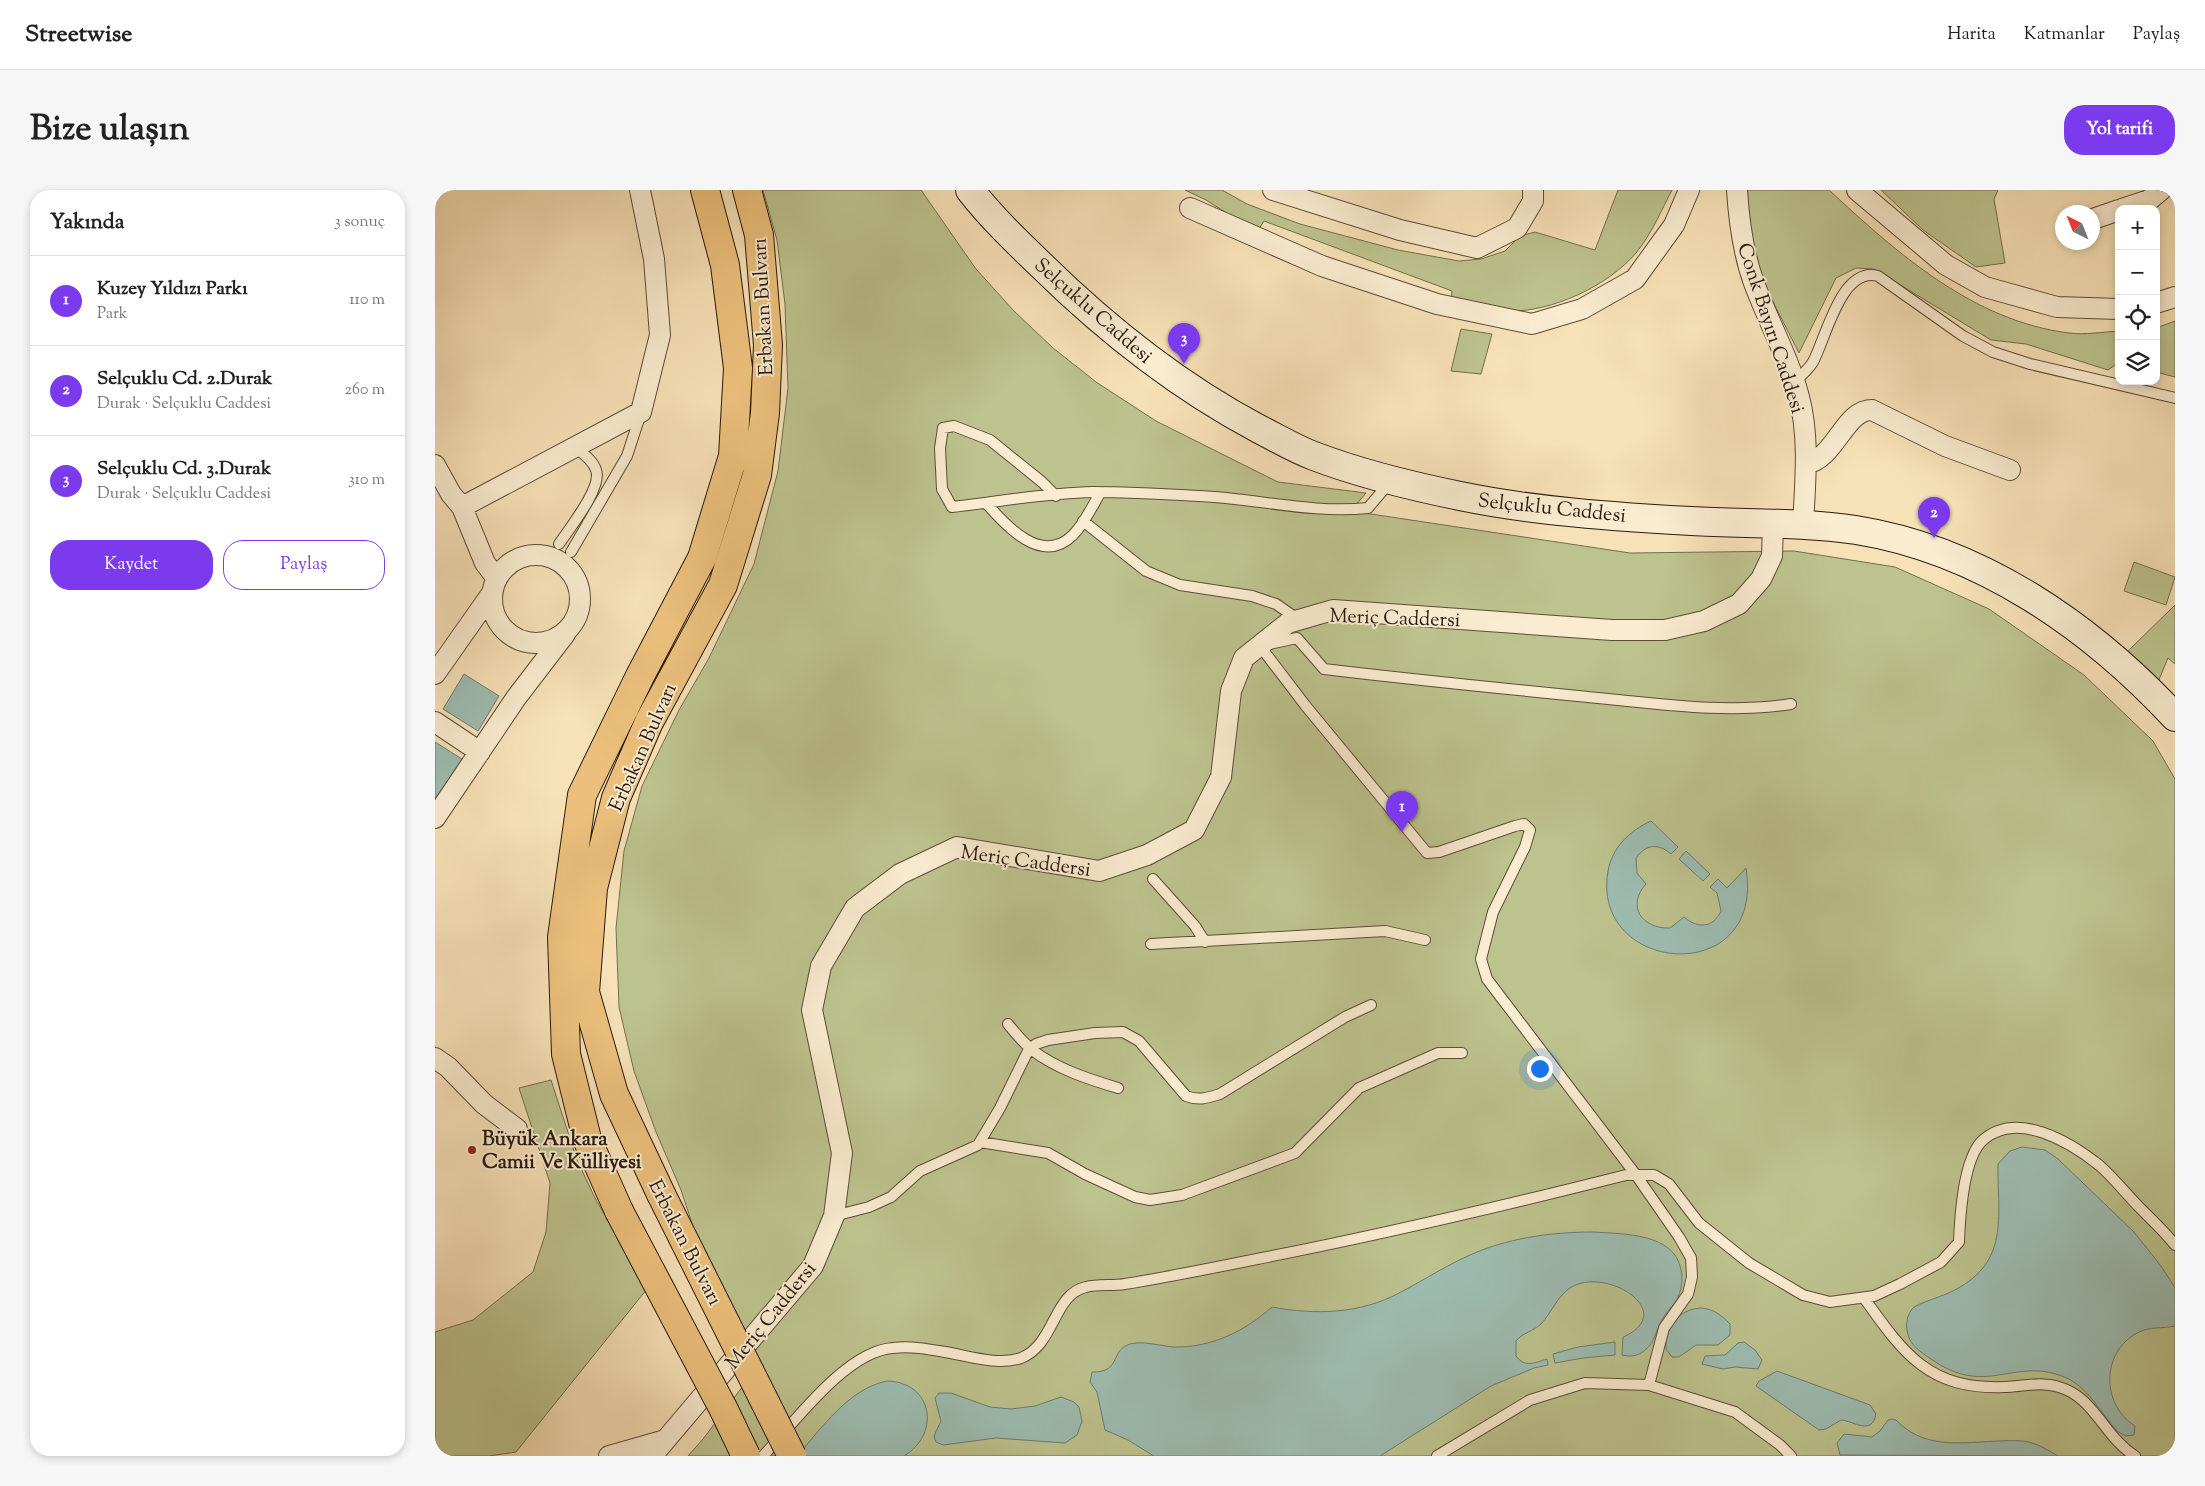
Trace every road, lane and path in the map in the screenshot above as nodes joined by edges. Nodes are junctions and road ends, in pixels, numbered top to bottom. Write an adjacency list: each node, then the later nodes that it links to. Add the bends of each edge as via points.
1 (641, 190): 20 (street, via 653,259 660,335)
2 (705, 190): 65 (highway, Erbakan Bulvarı, bridge, via 725,265 738,368 733,456 702,558 582,795 562,937 566,1054 587,1139 619,1211)
3 (747, 190): 67 (highway, Erbakan Bulvarı, bridge, via 759,235 768,345 765,413 757,474 723,585 649,722 616,798 593,888 585,992 614,1094)
4 (970, 190): 25 (street, Selçuklu Caddesi, via 1020,245 1079,302 1180,383 1312,456)
5 (1273, 190): 6 (street, via 1400,230 1477,248 1517,228 1533,201)
6 (1533, 190)
7 (1689, 190): 12 (street, via 1674,225 1635,279 1582,309 1532,324 1437,304 1322,266)
8 (1737, 190): 18 (street, Conk Bayırı Caddesi, via 1741,237 1747,259)
9 (1857, 190): 17 (street, via 1946,265 1985,287 2057,307)
10 (2161, 190): 11 (street, via 2149,200)
11 (2133, 205)
12 (1190, 208)
13 (2115, 211): 14 (street)
14 (2100, 216)
15 (2175, 296): 16 (street)
16 (2160, 302)
17 (2115, 309)
18 (1794, 382): 19 (lane, via 1813,361 1843,292 1855,281 1872,274 1963,336 1993,352 2030,364); 22 (street, Conk Bayırı Caddesi, via 1803,415)
19 (2175, 398)
20 (641, 412): 21 (street); 34 (lane, via 627,456)
21 (575, 447): 28 (street); 33 (lane, via 597,472 595,489)
22 (1806, 464): 24 (street, via 1823,456 1856,416 1872,410 1945,446); 32 (street, Conk Bayırı Caddesi)
23 (435, 465): 28 (street)
24 (2011, 470)
25 (1392, 480): 26 (lane, via 1368,508 1338,511 1200,496); 31 (street, Selçuklu Caddesi, via 1462,497 1536,508 1689,521)
26 (1100, 492): 27 (lane); 30 (lane)
27 (1055, 496): 29 (lane); 29 (lane, via 990,440 954,426 943,428 940,448 942,489 952,507)
28 (457, 501): 35 (street)
29 (986, 503): 30 (lane, via 1023,539 1039,546 1054,546 1072,536)
30 (1083, 521): 36 (lane, via 1145,571 1180,586 1252,596 1276,604)
31 (1773, 524): 32 (street, Selçuklu Caddesi); 36 (street, Meriç Caddersi, via 1771,556 1761,579 1739,604 1704,621 1665,630 1612,630 1333,610)
32 (1803, 526): 41 (street, Selçuklu Caddesi, via 1854,530 1901,540 1931,549 1996,577 2092,639)
33 (559, 544)
34 (571, 552)
35 (494, 586): 37 (street, via 492,608 498,623 508,634 522,642 537,644 552,641); 37 (street, via 505,567 517,559 531,555 558,560 570,569 581,595 580,609); 39 (street)
36 (1299, 620): 38 (street, Meriç Caddersi, via 1289,623)
37 (568, 630): 43 (street)
38 (1260, 646): 40 (lane, via 1297,638 1324,669 1443,683 1657,703 1760,709); 57 (lane, via 1427,854 1515,826 1524,824 1530,830 1493,912 1481,959 1487,979); 58 (street, Meriç Caddersi, via 1244,658 1231,690 1221,777 1194,830 1147,855 1099,871 957,848 900,874 855,908 821,966 812,1010 841,1153)
39 (435, 674)
40 (1791, 704)
41 (2175, 717)
42 (435, 722): 43 (street)
43 (480, 752): 44 (street)
44 (435, 818)
45 (1153, 879): 47 (lane)
46 (1425, 940): 47 (lane, via 1385,931)
47 (1205, 942): 48 (lane)
48 (1151, 944)
49 (1371, 1005): 51 (lane, via 1345,1017 1220,1094 1204,1099 1186,1096 1139,1041 1123,1032 1048,1040)
50 (1007, 1024): 51 (lane)
51 (1031, 1048): 54 (lane, via 1083,1077); 56 (lane)
52 (1462, 1052): 56 (lane, via 1438,1053 1359,1088 1295,1153 1182,1195 1150,1200 1135,1197 1048,1153)
53 (435, 1058): 55 (street, via 484,1104)
54 (1118, 1088)
55 (517, 1129)
56 (980, 1142): 58 (lane, via 920,1171 891,1197 869,1207)
57 (1636, 1175): 60 (lane, via 1654,1175 1669,1184 1699,1223 1749,1262 1803,1295 1830,1302); 61 (lane, via 1691,1258 1692,1277 1688,1294 1664,1328); 66 (lane, via 1265,1258 1126,1284 1087,1286 1073,1292 1058,1312 1043,1343 1034,1352 1019,1358 996,1361 919,1348 891,1348 867,1354 829,1383)
58 (834, 1216): 62 (street, Meriç Caddersi, via 813,1266)
59 (2175, 1245): 60 (lane, via 2099,1165 2056,1137 2021,1127 2002,1128 1982,1141 1968,1170 1960,1213 1959,1242 1941,1262)
60 (1865, 1298): 70 (lane, via 1889,1332 1934,1376 1959,1384 2002,1387 2041,1383 2067,1390 2085,1401 2120,1447)
61 (1649, 1385): 68 (lane, via 1585,1383 1530,1400); 69 (lane, via 1735,1412)
62 (665, 1440): 63 (street); 64 (street, Meriç Caddersi)
63 (609, 1456)
64 (652, 1456)
65 (746, 1456)
66 (763, 1456)
67 (792, 1456)
68 (1437, 1456)
69 (1791, 1456)
70 (2135, 1456)

